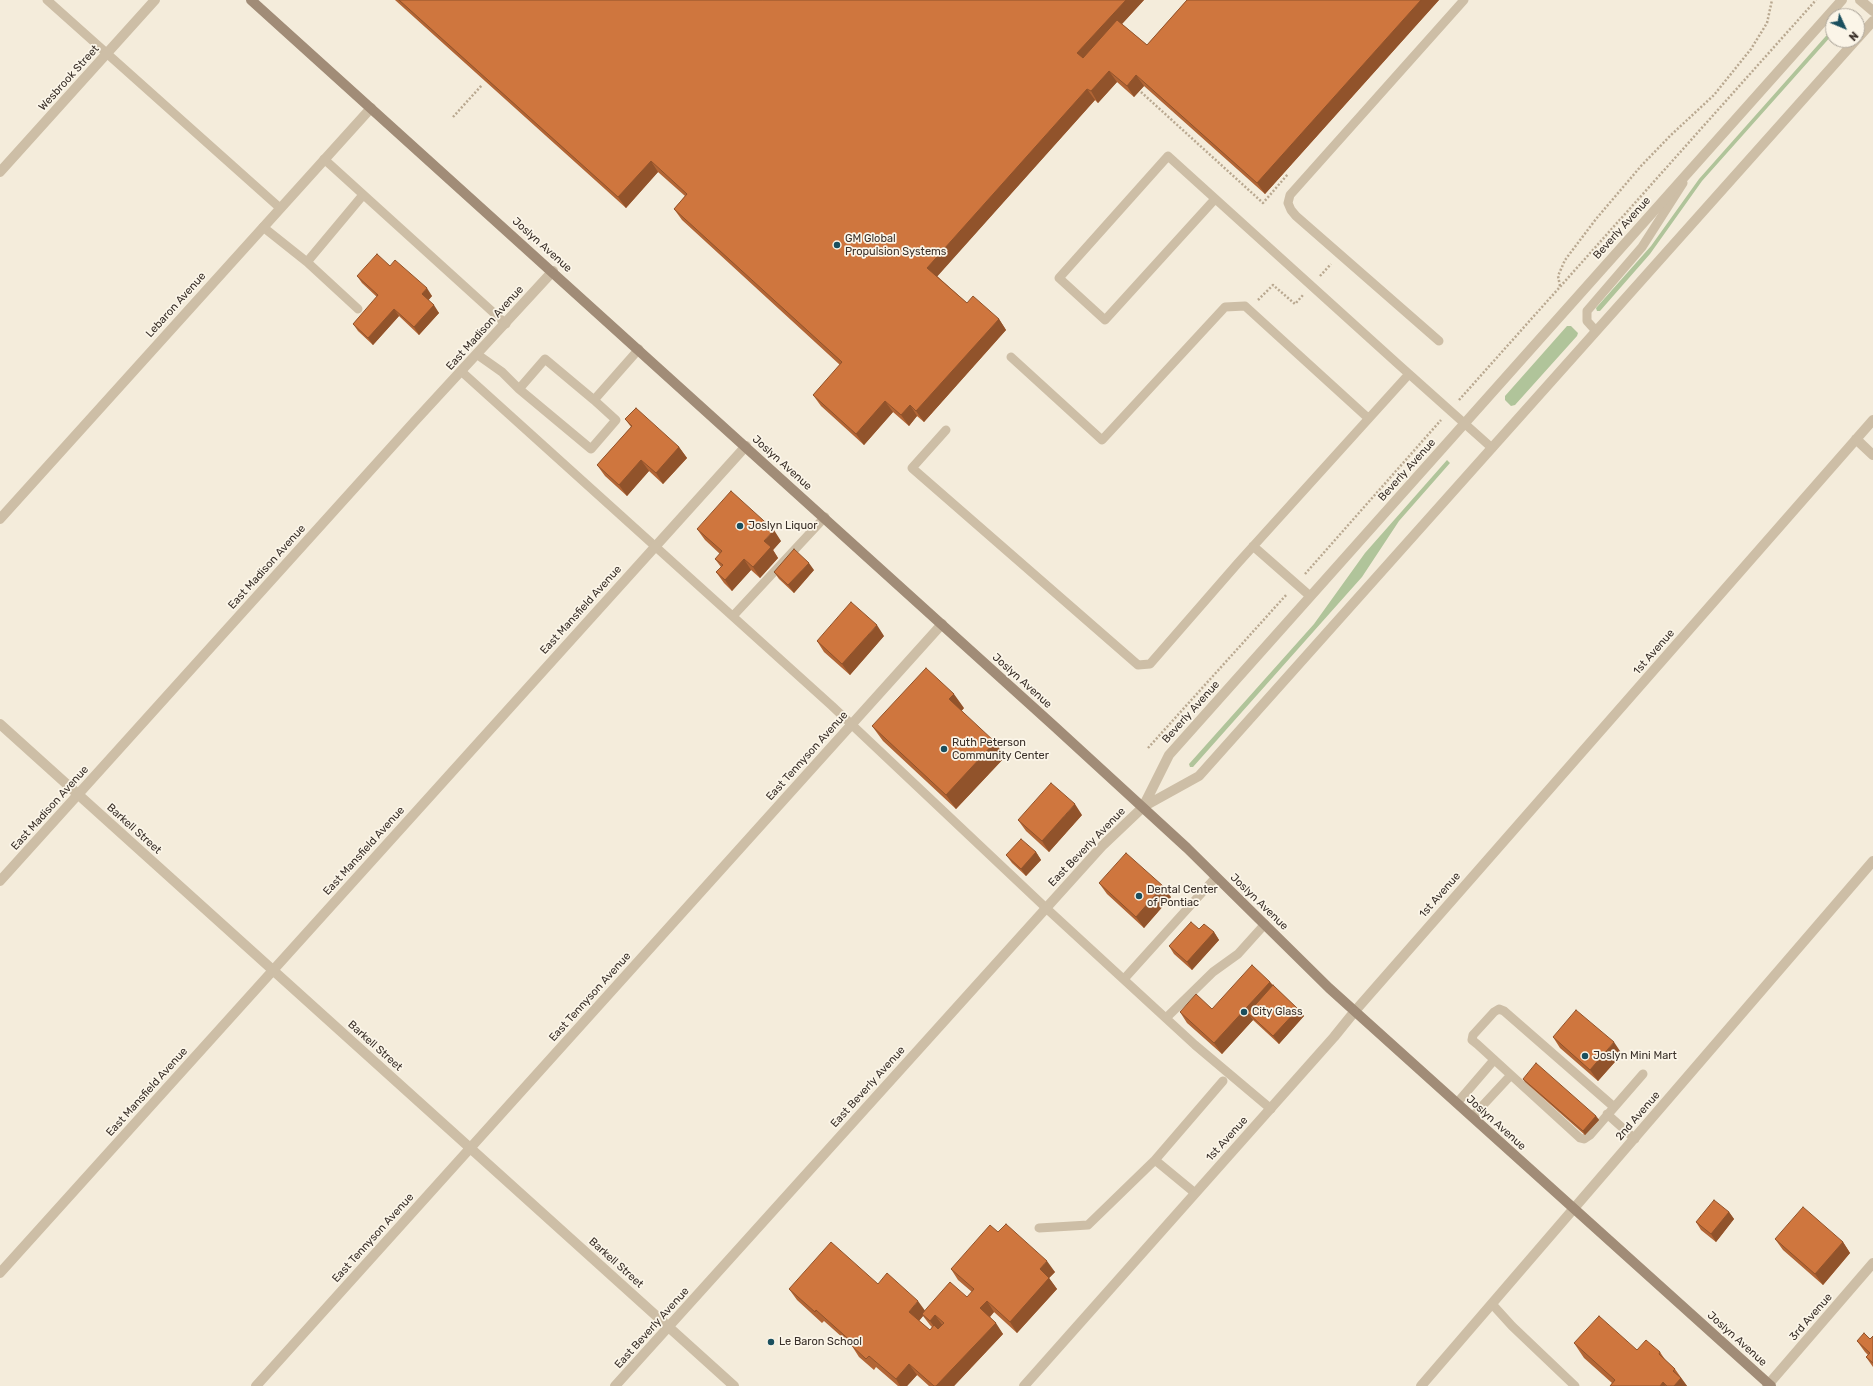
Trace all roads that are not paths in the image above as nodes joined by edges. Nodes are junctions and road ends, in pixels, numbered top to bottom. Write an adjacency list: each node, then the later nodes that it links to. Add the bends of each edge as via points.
1 (47, 0): 11 (lane)
2 (155, 0): 11 (street, Wesbrook Street)
3 (251, 0): 12 (main road, Joslyn Avenue)
4 (1464, 0): 25 (lane, via 1290,195 1288,203 1296,216)
5 (1842, 0): 14 (street, Beverly Avenue)
6 (1860, 0): 7 (street)
7 (1873, 11)
8 (1873, 21): 9 (street)
9 (1865, 29)
10 (1848, 48): 24 (street)
11 (106, 54): 15 (street, Wesbrook Street); 18 (lane)
12 (371, 108): 13 (street, Lebaron Avenue); 21 (main road, Joslyn Avenue)
13 (324, 160): 16 (lane); 18 (street, Lebaron Avenue)
14 (1693, 166): 24 (lane, via 1642,247 1587,311 1587,321); 35 (street, Beverly Avenue)
15 (0, 172)
16 (363, 195): 20 (lane); 23 (lane)
17 (1215, 199): 17 (lane, via 1168,156 1059,278 1105,320); 30 (lane)
18 (280, 208): 19 (street, Lebaron Avenue)
19 (263, 226): 20 (lane); 42 (street, Lebaron Avenue)
20 (307, 262): 22 (lane)
21 (553, 271): 23 (street, East Madison Avenue); 26 (main road, Joslyn Avenue)
22 (358, 309)
23 (506, 324): 27 (street, East Madison Avenue)
24 (1596, 331): 39 (street)
25 (1438, 341)
26 (639, 349): 32 (lane); 38 (main road, Joslyn Avenue)
27 (478, 355): 29 (street, East Madison Avenue); 31 (lane, via 502,372)
28 (1011, 357): 33 (lane, via 1102,440 1225,307 1245,306)
29 (462, 372): 43 (lane); 50 (street, East Madison Avenue)
30 (1409, 374): 33 (lane); 35 (lane)
31 (519, 389): 32 (lane, via 545,359); 32 (lane, via 591,449 616,420)
32 (594, 400)
33 (1368, 418): 44 (lane)
34 (1873, 420): 37 (street, 1st Avenue)
35 (1464, 424): 39 (lane); 45 (street, Beverly Avenue)
36 (946, 430): 44 (lane, via 912,468 1138,665 1150,664)
37 (1856, 440): 40 (street); 59 (street, 1st Avenue)
38 (746, 446): 41 (main road, Joslyn Avenue); 43 (street, East Mansfield Avenue)
39 (1492, 448): 51 (street, via 1200,776)
40 (1873, 455)
41 (824, 517): 46 (lane); 47 (main road, Joslyn Avenue)
42 (0, 519)
43 (655, 546): 46 (lane); 57 (street, East Mansfield Avenue)
44 (1253, 546): 45 (lane)
45 (1310, 596): 51 (street, Beverly Avenue, via 1169,754)
46 (733, 616): 49 (lane)
47 (942, 624): 49 (street, East Tennyson Avenue); 51 (main road, Joslyn Avenue)
48 (0, 724): 50 (street, Barkell Street)
49 (852, 725): 55 (lane); 71 (street, East Tennyson Avenue)
50 (78, 794): 54 (street, East Madison Avenue); 57 (street, Barkell Street)
51 (1142, 807): 53 (main road, Joslyn Avenue); 55 (street, East Beverly Avenue, via 1103,845)
52 (1873, 861): 70 (street, 2nd Avenue)
53 (1216, 877): 56 (main road, Joslyn Avenue); 58 (lane)
54 (0, 881)
55 (1046, 908): 58 (lane); 79 (street, East Beverly Avenue)
56 (1265, 924): 59 (main road, Joslyn Avenue); 60 (lane, via 1238,954 1213,972)
57 (273, 970): 71 (street, Barkell Street); 77 (street, East Mansfield Avenue)
58 (1124, 979): 60 (lane)
59 (1355, 1011): 65 (main road, Joslyn Avenue); 67 (street, 1st Avenue)
60 (1166, 1018): 67 (lane)
61 (1494, 1060): 63 (lane); 65 (lane); 66 (lane, via 1472,1040 1499,1009)
62 (1643, 1074): 66 (lane)
63 (1511, 1075): 68 (lane, via 1580,1138 1584,1139 1590,1135); 69 (lane)
64 (1223, 1081): 72 (lane)
65 (1456, 1103): 69 (main road, Joslyn Avenue)
66 (1614, 1107): 68 (lane)
67 (1270, 1109): 73 (street, 1st Avenue)
68 (1607, 1114): 70 (lane)
69 (1472, 1117): 74 (main road, Joslyn Avenue)
70 (1635, 1139): 74 (street, 2nd Avenue)
71 (470, 1148): 79 (street, Barkell Street); 81 (street, East Tennyson Avenue)
72 (1155, 1160): 73 (lane); 75 (lane, via 1088,1225)
73 (1195, 1193): 84 (street, 1st Avenue)
74 (1574, 1209): 78 (street, 2nd Avenue); 80 (main road, Joslyn Avenue)
75 (1039, 1228)
76 (1873, 1263): 80 (street, 3rd Avenue)
77 (0, 1273)
78 (1492, 1304): 85 (street, 2nd Avenue); 86 (lane)
79 (668, 1327): 82 (street, East Beverly Avenue); 83 (street, Barkell Street)
80 (1769, 1385)
81 (256, 1386)
82 (616, 1386)
83 (734, 1386)
84 (1024, 1386)
85 (1421, 1386)
86 (1575, 1386)

